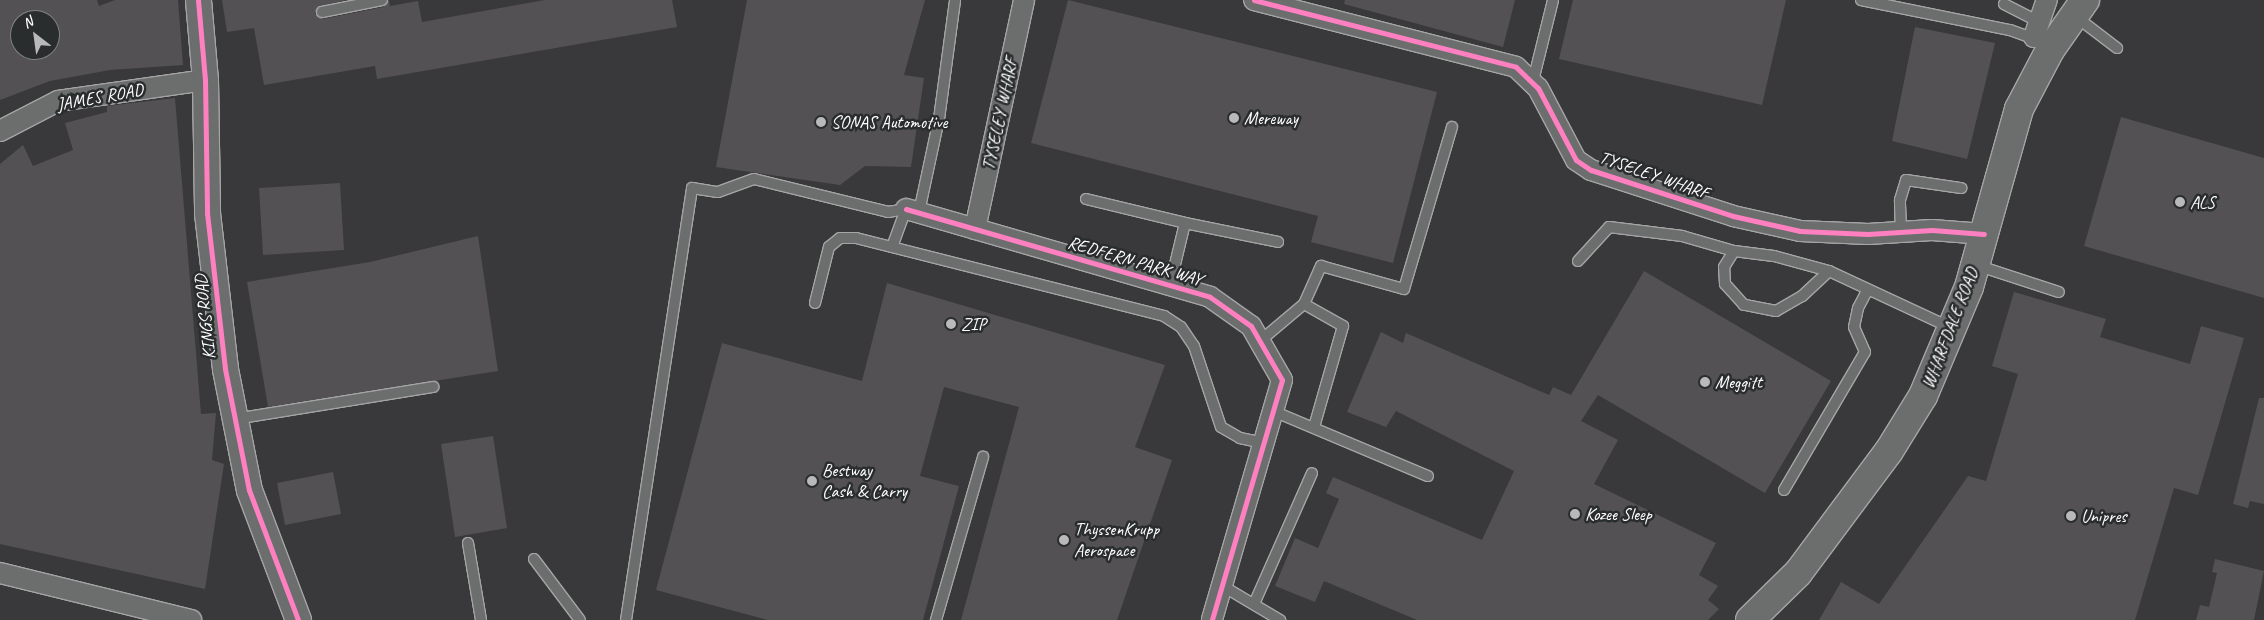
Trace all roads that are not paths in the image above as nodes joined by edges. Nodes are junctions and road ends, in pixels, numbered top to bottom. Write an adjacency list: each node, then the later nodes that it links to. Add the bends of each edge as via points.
1 (198, 0): 14 (street, KINGS ROAD)
2 (382, 0): 11 (lane)
3 (955, 0): 20 (lane, via 939,119)
4 (1024, 0): 22 (street, TYSELEY WHARF)
5 (1254, 0): 15 (street, TYSELEY WHARF, via 1516,68)
6 (1553, 0): 15 (lane)
7 (1861, 0): 12 (lane)
8 (2047, 0): 12 (street, WHARFDALE ROAD)
9 (2004, 4): 12 (lane)
10 (2079, 8): 12 (main road, WHARFDALE ROAD); 13 (lane)
11 (322, 12)
12 (2041, 36): 24 (main road, WHARFDALE ROAD)
13 (2117, 48)
14 (205, 80): 17 (street, JAMES ROAD, via 58,101); 40 (street, KINGS ROAD, via 207,213)
15 (1533, 81): 23 (street, TYSELEY WHARF, via 1576,160 1591,170 1733,216 1800,231)
16 (1452, 127): 35 (lane, via 1404,289 1321,266)
17 (0, 131)
18 (1961, 188): 23 (lane, via 1906,180 1900,200)
19 (1086, 199): 21 (lane)
20 (912, 210): 22 (street, REDFERN PARK WAY); 26 (lane); 57 (lane, via 888,212 754,179 718,192 692,188)
21 (1185, 223): 25 (lane); 31 (lane)
22 (976, 229): 31 (street, REDFERN PARK WAY)
23 (1901, 232): 24 (street, TYSELEY WHARF)
24 (1984, 234): 29 (main road, WHARFDALE ROAD)
25 (1278, 242)
26 (892, 247): 34 (lane, via 856,238 840,238 829,247); 42 (lane, via 1164,316 1181,327 1194,346 1221,427 1240,438)
27 (1734, 251): 28 (lane, via 1682,236 1609,227); 30 (lane, via 1774,256); 30 (lane, via 1724,267 1725,284 1744,305 1776,311 1802,296)
28 (1578, 261)
29 (1975, 265): 33 (lane); 36 (main road, WHARFDALE ROAD)
30 (1829, 271): 32 (lane)
31 (1170, 285): 37 (street, REDFERN PARK WAY, via 1210,297 1251,326)
32 (1868, 289): 36 (lane); 46 (lane, via 1858,308 1854,327 1865,352)
33 (2060, 292)
34 (815, 303)
35 (1304, 304): 37 (lane); 41 (lane, via 1343,326)
36 (1952, 328): 61 (main road, WHARFDALE ROAD, via 1924,396 1888,451 1798,573)
37 (1260, 341): 39 (street, REDFERN PARK WAY, via 1282,380)
38 (434, 386): 40 (lane)
39 (1273, 411): 41 (lane); 42 (street, REDFERN PARK WAY)
40 (234, 419): 54 (street, KINGS ROAD, via 249,490)
41 (1314, 427): 45 (lane)
42 (1263, 443): 50 (street, REDFERN PARK WAY)
43 (983, 457): 58 (lane)
44 (1312, 473): 51 (lane)
45 (1428, 476)
46 (1784, 490)
47 (468, 543): 55 (lane)
48 (534, 559): 56 (lane)
49 (0, 573): 52 (street)
50 (1221, 585): 51 (lane); 59 (street, REDFERN PARK WAY)
51 (1254, 604): 60 (lane)
52 (131, 612): 53 (street)
53 (191, 620)
54 (298, 620)
55 (481, 620)
56 (580, 620)
57 (626, 620)
58 (936, 620)
59 (1212, 620)
60 (1280, 620)
61 (1750, 620)

